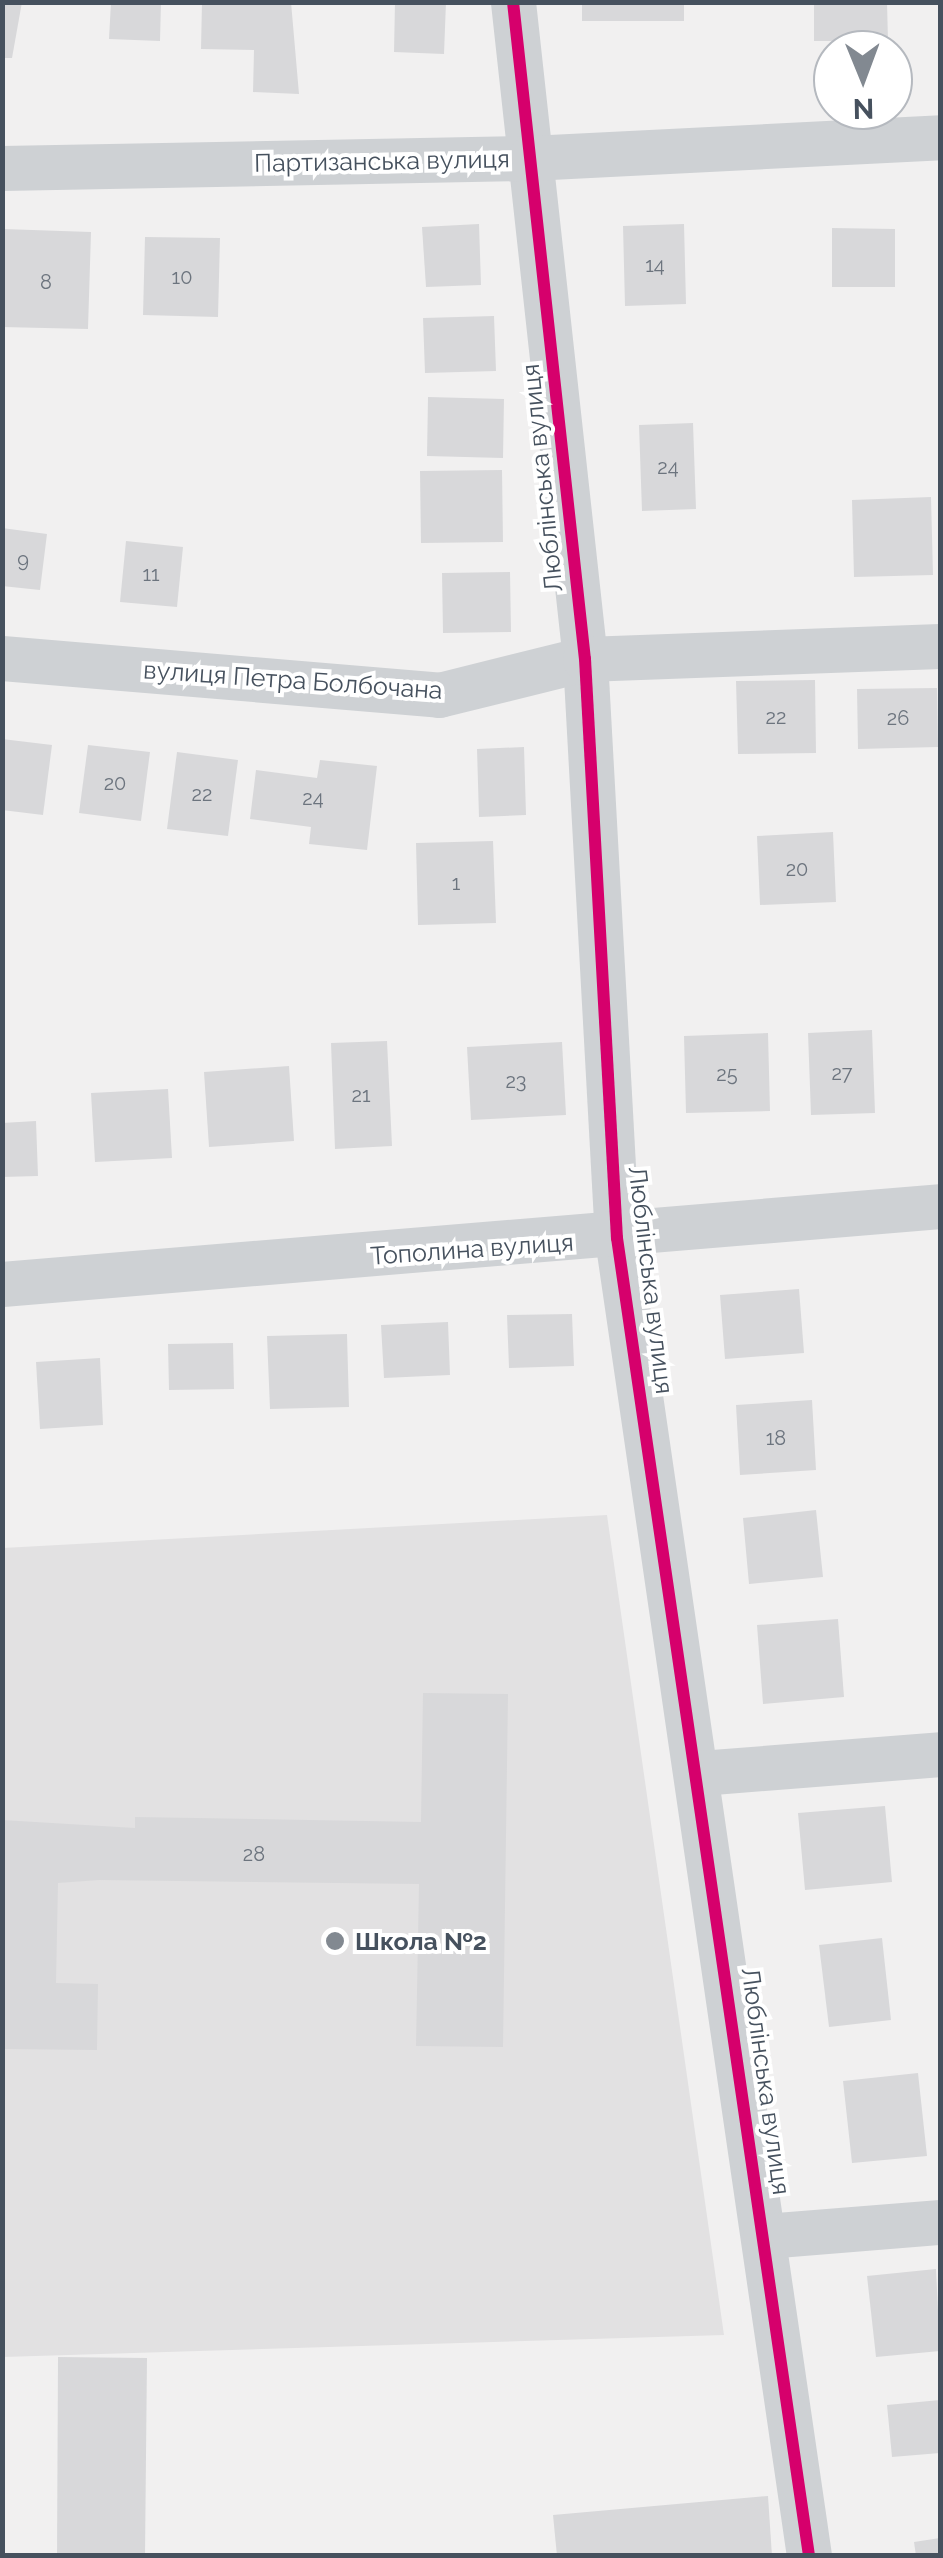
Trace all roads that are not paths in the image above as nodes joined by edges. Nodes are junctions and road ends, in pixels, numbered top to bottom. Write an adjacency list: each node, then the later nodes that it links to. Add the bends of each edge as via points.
1 (513, 2): 3 (street, Люблінська вулиця)
2 (940, 138): 3 (street, Партизанська вулиця)
3 (530, 158): 4 (street, Партизанська вулиця); 7 (street, Люблінська вулиця)
4 (2, 168)
5 (940, 646): 7 (street, вулиця Петра Болбочана)
6 (2, 658): 7 (street, вулиця Петра Болбочана, via 439,695)
7 (585, 659): 9 (street, Люблінська вулиця)
8 (940, 1206): 9 (street, Тополина вулиця)
9 (617, 1238): 10 (street, Тополина вулиця); 12 (street, Люблінська вулиця)
10 (2, 1284)
11 (940, 1754): 12 (street)
12 (700, 1773): 14 (street, Люблінська вулиця)
13 (940, 2222): 14 (street)
14 (765, 2236): 15 (street, Люблінська вулиця)
15 (809, 2556)

